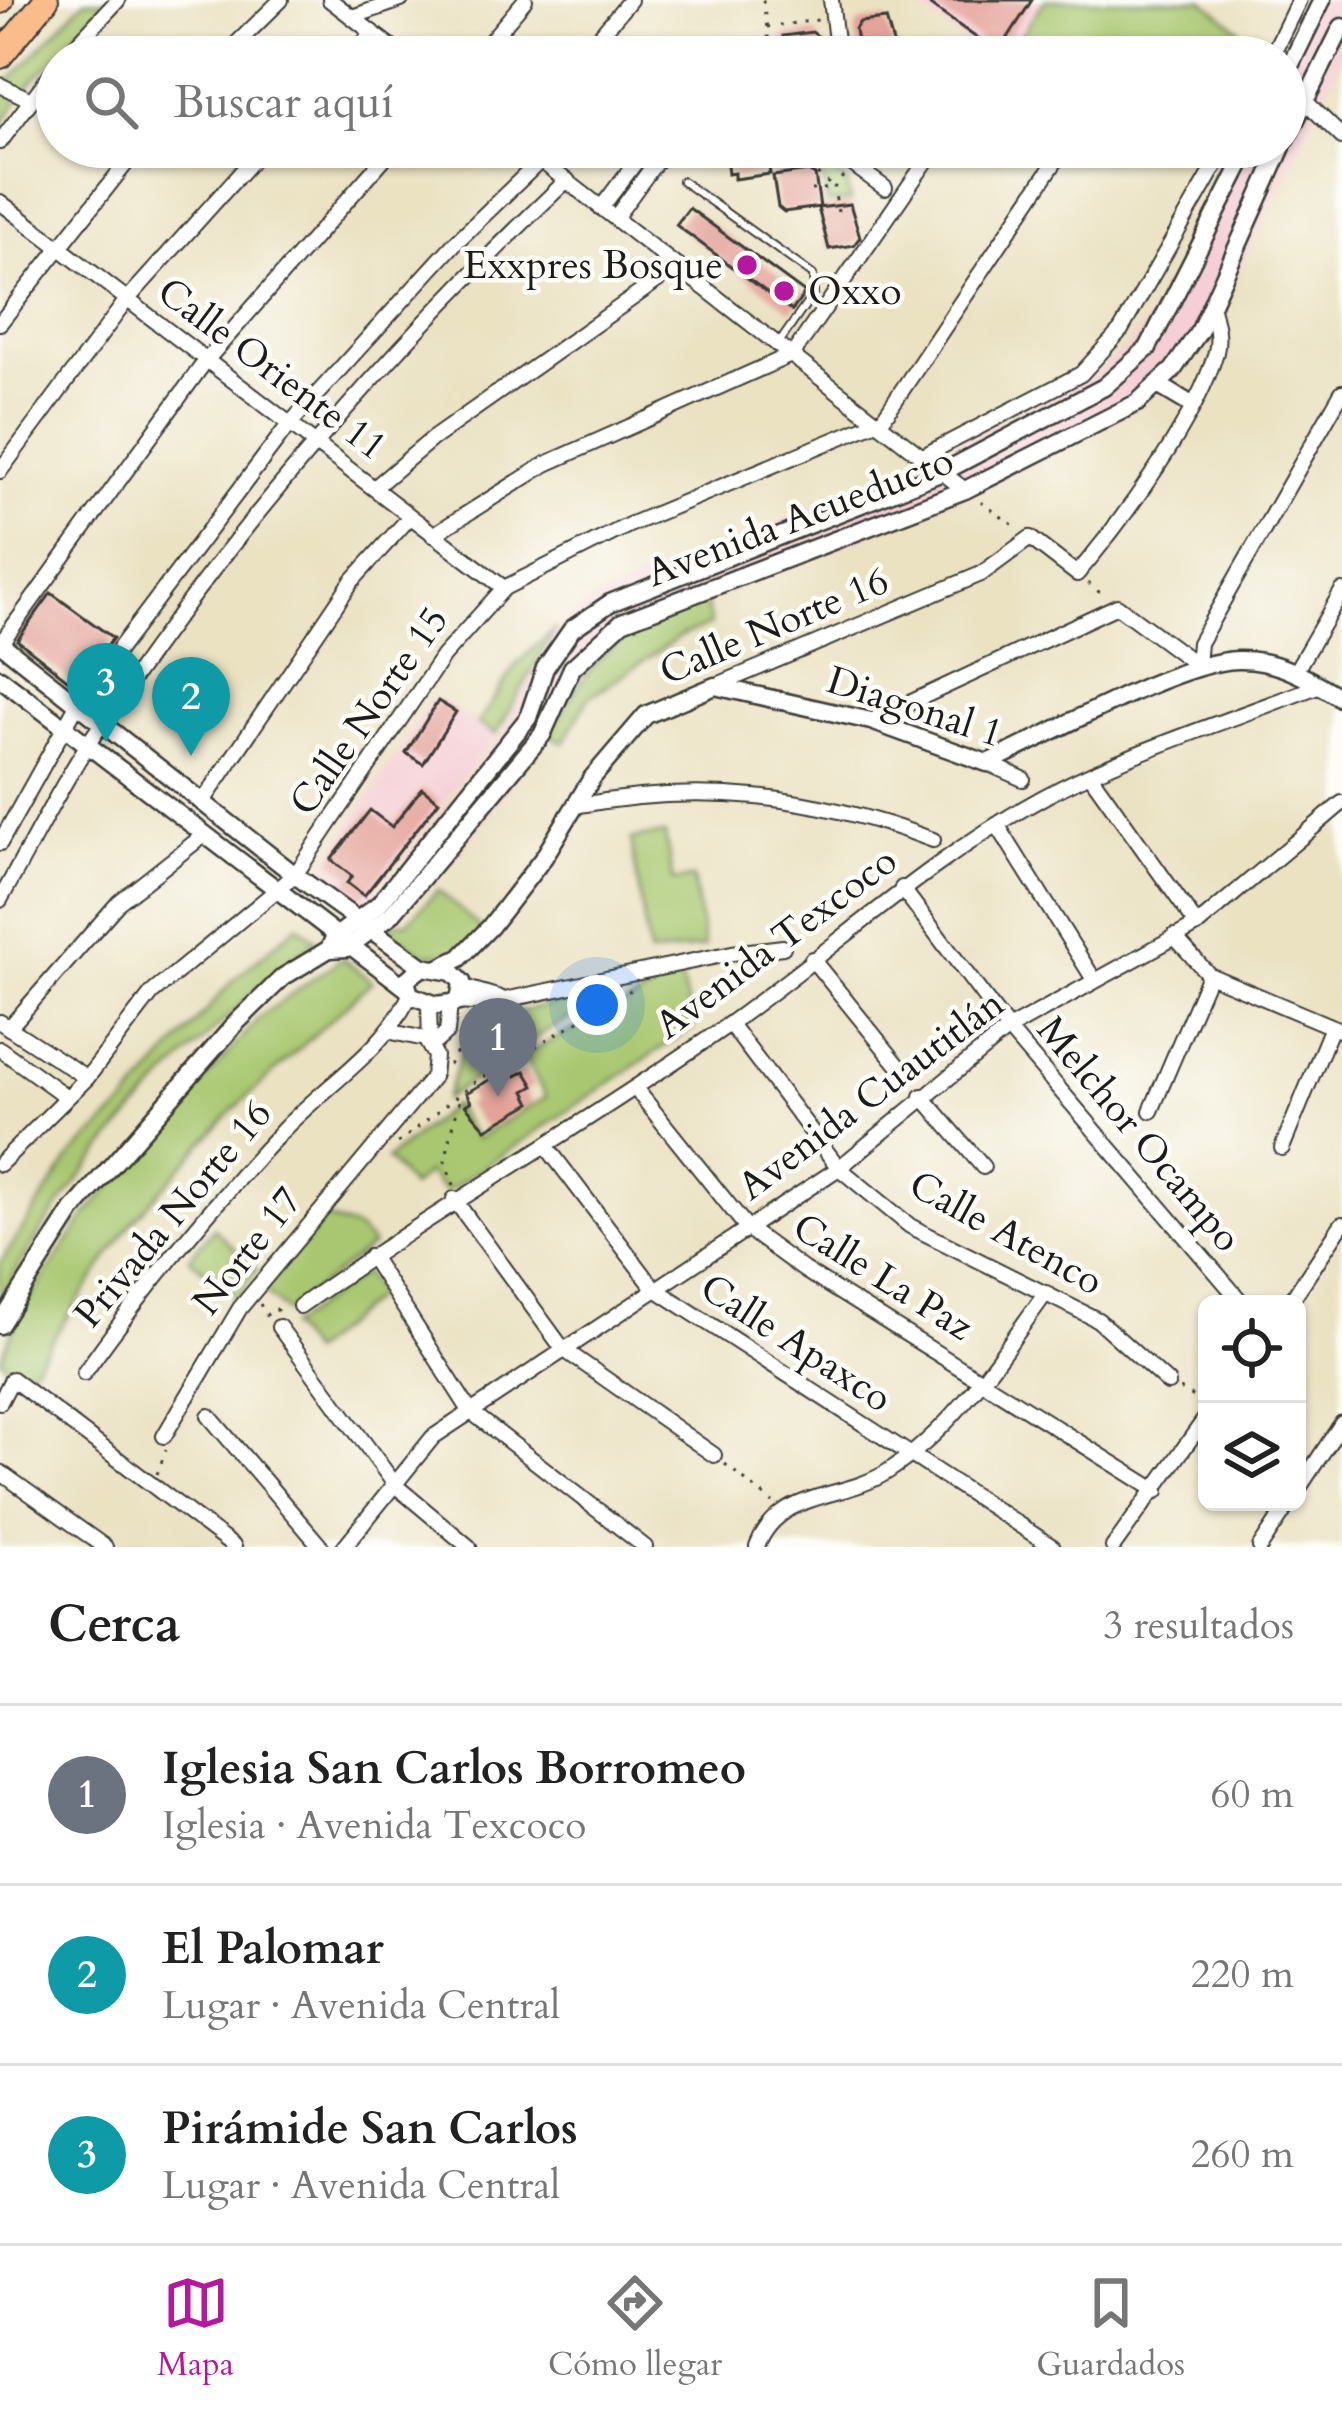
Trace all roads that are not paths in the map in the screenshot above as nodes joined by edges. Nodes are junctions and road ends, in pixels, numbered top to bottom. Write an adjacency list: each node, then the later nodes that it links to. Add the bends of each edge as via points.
1 (46, 0): 23 (highway)
2 (118, 0): 14 (street)
3 (281, 0): 15 (street)
4 (330, 0): 11 (street)
5 (401, 0): 11 (street)
6 (525, 0): 18 (street)
7 (630, 0): 19 (street)
8 (831, 0): 20 (street)
9 (1299, 0): 21 (street)
10 (1322, 0): 22 (street)
11 (352, 17): 13 (street)
12 (1342, 27): 26 (street, Avenida Acueducto)
13 (373, 33): 16 (street); 17 (street)
14 (85, 36)
15 (244, 36)
16 (370, 36)
17 (377, 36)
18 (494, 36)
19 (600, 36)
20 (835, 36)
21 (1281, 36)
22 (1304, 36)
23 (0, 56)
24 (3, 86): 27 (street)
25 (36, 91): 27 (street)
26 (1306, 96)
27 (29, 99): 30 (street)
28 (1306, 102): 29 (street)
29 (1342, 136)
30 (0, 142)
31 (123, 168): 50 (street)
32 (245, 168): 52 (street)
33 (376, 168): 57 (street)
34 (533, 168): 62 (street)
35 (550, 168): 44 (street)
36 (632, 168): 48 (street)
37 (652, 168): 49 (street)
38 (859, 168): 46 (street)
39 (921, 168): 56 (street)
40 (1051, 168): 61 (street)
41 (1214, 168): 64 (street, Avenida Acueducto, via 1121,330 1082,374)
42 (1239, 168): 66 (street, Avenida Acueducto, via 1148,348 1104,387)
43 (1273, 168): 53 (street, Avenida Acueducto)
44 (567, 180): 48 (street); 63 (street, via 443,298)
45 (682, 181): 55 (lane, via 813,274 814,292)
46 (885, 188)
47 (0, 202): 50 (street, Calle Oriente 11)
48 (602, 208): 49 (street)
49 (615, 218): 51 (street)
50 (58, 247): 52 (street, Calle Oriente 11); 54 (street)
51 (679, 266): 55 (street); 67 (street)
52 (126, 301): 57 (street, Calle Oriente 11); 65 (street)
53 (1211, 305): 58 (street, Avenida Acueducto); 60 (street, via 1216,352)
54 (0, 323)
55 (779, 344): 56 (street)
56 (793, 354): 61 (street); 70 (street, via 545,464)
57 (205, 363): 62 (street, Calle Oriente 11); 73 (street)
58 (1158, 385): 60 (street); 68 (street, Avenida Acueducto, via 1090,429)
59 (1342, 392): 74 (street, via 1199,643)
60 (1190, 404): 78 (street, Calle Norte 16, via 1141,492 1077,574 1030,538 981,574)
61 (882, 420): 64 (street); 71 (street, Calle Norte 15, via 628,525)
62 (287, 427): 63 (street, Calle Oriente 11); 80 (street)
63 (314, 446): 67 (street, Calle Oriente 11); 82 (street)
64 (925, 455): 66 (street)
65 (0, 471)
66 (945, 471): 68 (street); 100 (street, Avenida Acueducto, via 610,603 572,629 545,668 528,718)
67 (374, 488): 69 (street, Calle Oriente 11)
68 (965, 490): 100 (street, Avenida Acueducto, via 622,622 572,668 542,735 392,915)
69 (410, 517): 70 (street, Calle Oriente 11); 88 (street, via 352,581)
70 (433, 536): 71 (street, Calle Oriente 11)
71 (504, 588): 95 (street, Calle Norte 15, via 442,656)
72 (1342, 591): 75 (street)
73 (0, 643): 80 (street)
74 (1197, 664): 75 (street, via 1239,660); 81 (street, via 1117,606); 85 (street)
75 (1295, 672): 77 (street)
76 (0, 678): 83 (street)
77 (1320, 685): 79 (street); 86 (street, Avenida Texcoco)
78 (715, 686): 81 (street, Diagonal 1); 90 (street, Calle Norte 16, via 646,716)
79 (1342, 699)
80 (78, 703): 82 (street); 83 (street)
81 (871, 721): 85 (street, Diagonal 1)
82 (103, 723): 84 (street); 88 (street)
83 (64, 726): 84 (street); 94 (street)
84 (88, 745): 92 (street); 98 (street)
85 (987, 763): 87 (street, Diagonal 1)
86 (1091, 776): 91 (street, Avenida Texcoco); 99 (street)
87 (1023, 779)
88 (202, 802): 95 (street)
89 (1342, 803): 99 (street, Avenida Cuautitlán)
90 (575, 806): 93 (street, via 630,796 774,796 859,812); 101 (street, Calle Norte 16)
91 (998, 826): 96 (street, Avenida Texcoco); 108 (street)
92 (204, 835): 97 (street); 114 (street, via 119,902)
93 (933, 840)
94 (0, 843)
95 (295, 875): 97 (street, Calle Norte 15); 100 (street)
96 (902, 888): 105 (street, Avenida Texcoco); 116 (street, Melchor Ocampo)
97 (276, 891): 103 (street); 121 (street, Calle Norte 15, via 152,993)
98 (0, 900)
99 (1197, 925): 102 (street, Avenida Cuautitlán)
100 (363, 927): 103 (street, Avenida Acueducto); 106 (street)
101 (490, 927): 106 (street, Calle Norte 16, via 460,958); 110 (street, Calle Norte 16)
102 (1174, 936): 107 (street); 108 (street, Avenida Cuautitlán)
103 (337, 945): 109 (street); 140 (street, Avenida Acueducto, via 284,977 237,1022 73,1210)
104 (784, 947): 111 (street)
105 (812, 959): 113 (street, Avenida Texcoco); 120 (street)
106 (431, 967): 109 (street, Calle Norte 16, via 410,973); 110 (street)
107 (1209, 975): 117 (street); 125 (street)
108 (1093, 978): 116 (street, Avenida Cuautitlán)
109 (408, 992): 112 (street); 115 (street, Privada Norte 16)
110 (458, 994): 111 (street); 111 (street, via 484,1004); 112 (street); 118 (street, via 447,1032)
111 (505, 999)
112 (428, 1004): 118 (street)
113 (730, 1024): 122 (street, Avenida Texcoco); 130 (street, Calle Atenco)
114 (4, 1025): 121 (street)
115 (398, 1029): 118 (street); 143 (street, Privada Norte 16, via 308,1104 211,1206)
116 (1008, 1029): 124 (street, Avenida Cuautitlán); 137 (street, Melchor Ocampo)
117 (1337, 1029): 127 (street)
118 (430, 1047): 151 (street, Norte 17, via 433,1077 250,1294)
119 (0, 1049): 123 (street)
120 (908, 1076)
121 (87, 1078): 123 (street, Calle Norte 15)
122 (634, 1088): 126 (street, Avenida Texcoco); 133 (street, Calle La Paz)
123 (64, 1095): 128 (street, Calle Norte 15)
124 (922, 1096): 129 (street); 130 (street, Avenida Cuautitlán)
125 (1151, 1111)
126 (546, 1146): 131 (street, Avenida Texcoco); 135 (street, Calle Apaxco)
127 (1282, 1148)
128 (0, 1164)
129 (983, 1166)
130 (839, 1168): 133 (street, Avenida Cuautitlán); 136 (street, Calle Atenco, via 910,1226)
131 (454, 1199): 134 (street, Avenida Texcoco); 142 (street)
132 (1342, 1224): 138 (street)
133 (748, 1229): 135 (street, Avenida Cuautitlán); 144 (street, Calle La Paz)
134 (371, 1256): 139 (street, Avenida Texcoco); 147 (street)
135 (654, 1288): 142 (street, Avenida Cuautitlán); 153 (street, Calle Apaxco)
136 (1046, 1293): 144 (street); 145 (street, Calle Atenco, via 1098,1320)
137 (1236, 1295)
138 (1295, 1295)
139 (300, 1306)
140 (0, 1325)
141 (279, 1328): 156 (street)
142 (562, 1349): 147 (street, Avenida Cuautitlán); 152 (street)
143 (84, 1373)
144 (982, 1379): 153 (street); 157 (street, Calle La Paz)
145 (1168, 1383)
146 (0, 1402): 161 (street, via 11,1379)
147 (470, 1412): 156 (street, Avenida Cuautitlán, via 433,1437); 164 (street)
148 (209, 1416): 162 (street)
149 (1342, 1423): 155 (street)
150 (1198, 1429): 157 (street)
151 (164, 1436)
152 (714, 1455)
153 (908, 1456): 165 (street, via 851,1488 782,1510); 166 (street, Calle Apaxco)
154 (0, 1472): 160 (street)
155 (1306, 1477)
156 (396, 1486): 159 (street, Avenida Cuautitlán); 163 (street)
157 (1157, 1490): 167 (street)
158 (1284, 1511): 168 (street)
159 (348, 1546)
160 (105, 1547)
161 (234, 1547)
162 (321, 1547)
163 (469, 1547)
164 (645, 1547)
165 (757, 1547)
166 (1053, 1547)
167 (1113, 1547)
168 (1260, 1547)

